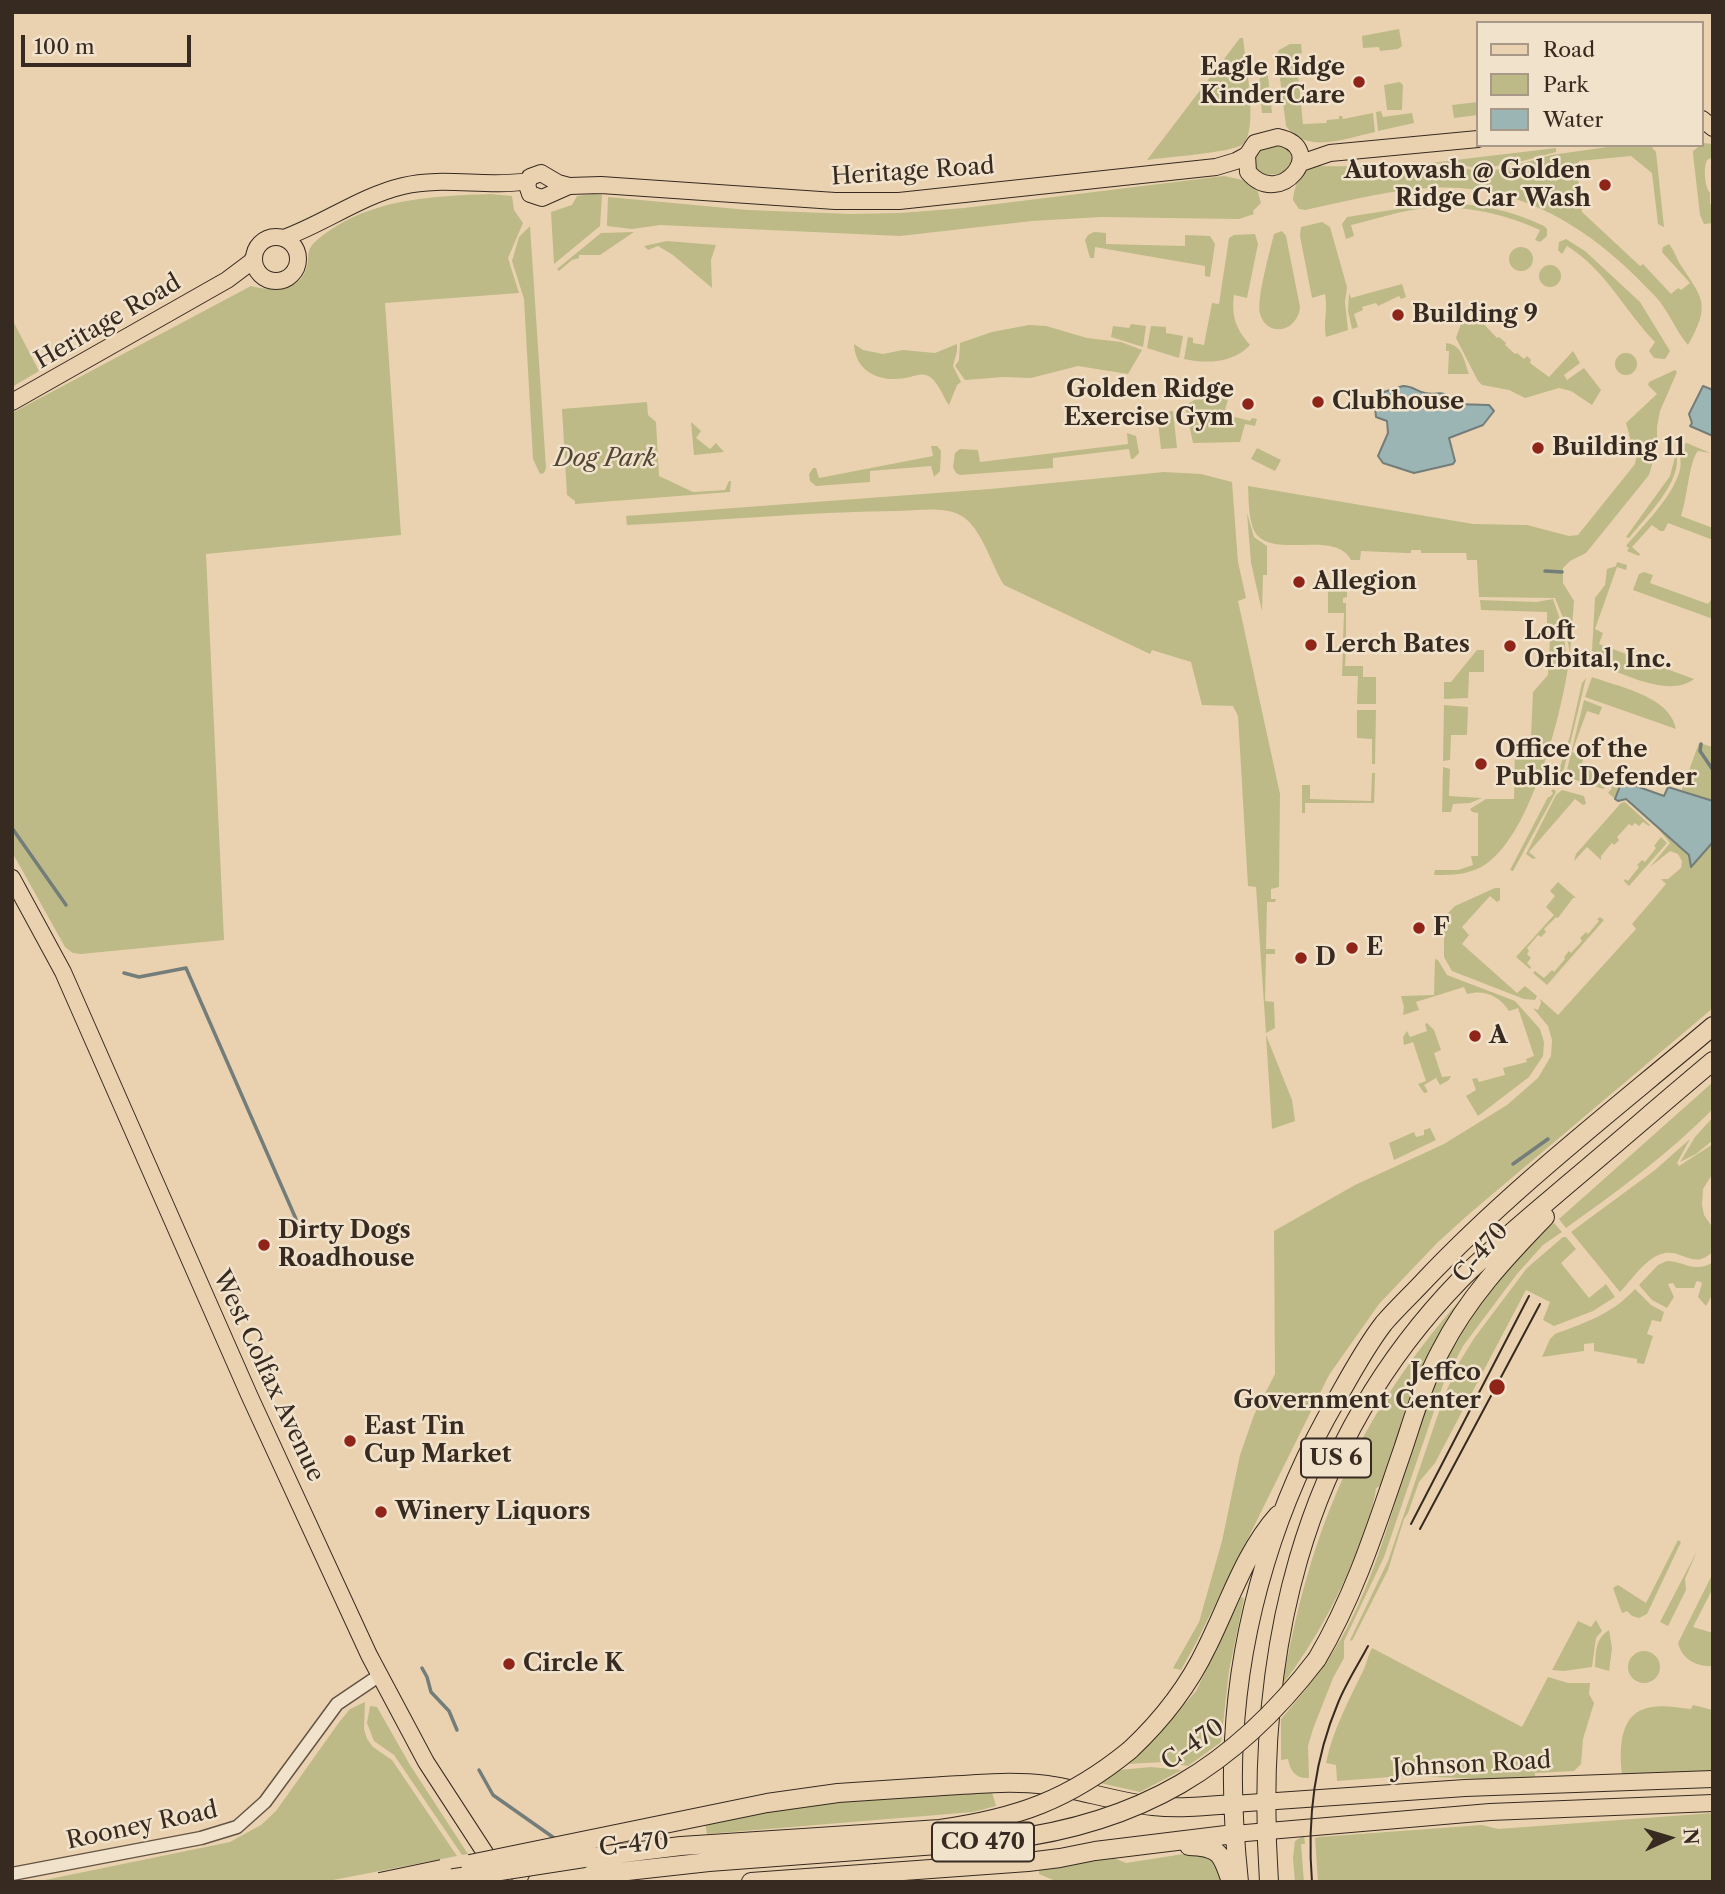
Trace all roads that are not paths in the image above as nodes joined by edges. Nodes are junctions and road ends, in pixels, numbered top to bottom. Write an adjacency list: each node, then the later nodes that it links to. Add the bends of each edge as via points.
1 (1476, 139): 3 (main road)
2 (1295, 146): 3 (main road); 4 (main road, via 1283,138 1267,138 1252,145); 5 (main road)
3 (1330, 153): 5 (main road)
4 (1247, 163): 5 (main road, via 1262,182 1277,183 1293,176); 6 (main road, Heritage Road, via 899,201 766,198 601,185 550,187 545,174 537,173 528,185 406,185 376,194)
5 (1300, 163)
6 (319, 224): 7 (main road); 8 (main road)
7 (284, 238): 8 (main road); 9 (main road, via 268,238)
8 (298, 251): 10 (main road, via 298,266 289,277)
9 (254, 257): 10 (main road); 11 (main road, Heritage Road)
10 (265, 278): 11 (main road, Heritage Road)
11 (227, 280): 12 (main road, Heritage Road)
12 (12, 402)
13 (12, 878): 18 (main road, West Colfax Avenue, via 63,972 244,1385)
14 (1713, 1026): 17 (highway, US 6, via 1503,1203 1384,1324 1324,1420)
15 (1713, 1061): 16 (highway, US 6)
16 (1561, 1190): 21 (highway, US 6, via 1461,1280 1410,1338 1370,1396 1322,1489 1284,1609 1270,1707); 32 (highway, C-470 / CO 470, bridge, via 1549,1213 1474,1297 1440,1351 1360,1572 1317,1660 1280,1706 1212,1766 1117,1815 1034,1836 709,1862)
17 (1281, 1512): 23 (highway, US 6, via 1242,1671 1234,1736); 30 (highway, C-470 / CO 470, bridge, via 1262,1533 1180,1695 1151,1731 1106,1770 1045,1804 972,1825 681,1846)
18 (380, 1675): 28 (street, Rooney Road, via 337,1704 265,1802 237,1827 201,1839); 31 (main road, West Colfax Avenue, via 426,1762)
19 (1713, 1779): 20 (main road, Johnson Road)
20 (1606, 1782): 21 (main road, Johnson Road); 24 (main road, via 1586,1801)
21 (1266, 1801): 23 (main road, Johnson Road); 25 (highway, US 6)
22 (1713, 1803): 24 (main road, Johnson Road)
23 (1234, 1804): 26 (highway, US 6); 29 (highway, bridge, via 1149,1806 1004,1782 838,1793 767,1803)
24 (1490, 1812): 25 (main road, Johnson Road)
25 (1266, 1831): 26 (main road, Johnson Road); 36 (highway, US 6)
26 (1234, 1834): 27 (highway); 35 (highway, US 6)
27 (1100, 1850): 33 (highway, via 981,1866); 34 (highway, via 1132,1853 1209,1847 1223,1859)
28 (12, 1874)
29 (380, 1882)
30 (429, 1882)
31 (504, 1882)
32 (537, 1882)
33 (751, 1882)
34 (1231, 1882)
35 (1239, 1882)
36 (1269, 1882)

